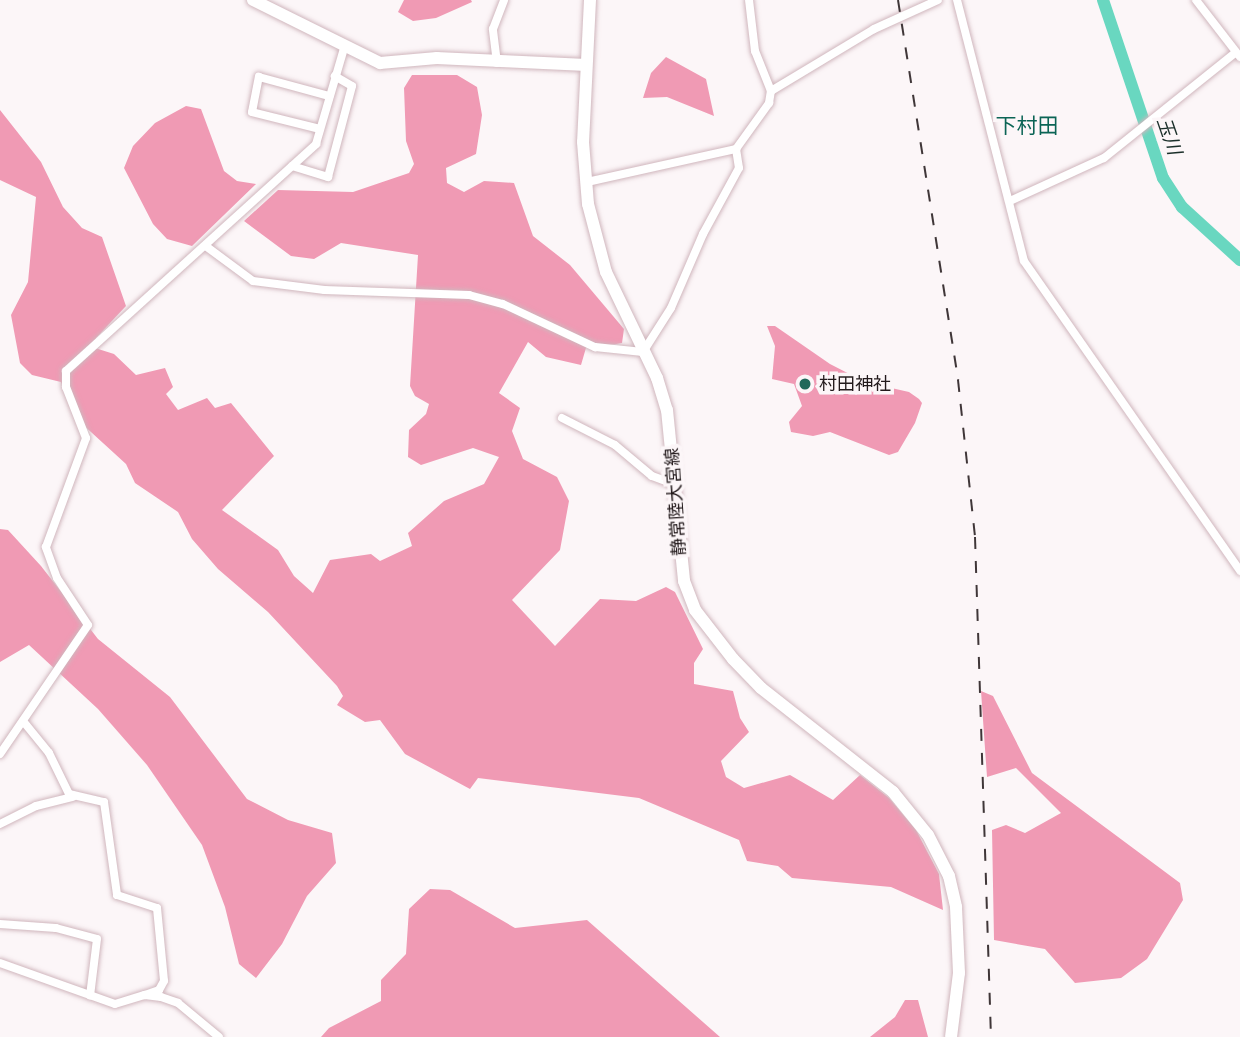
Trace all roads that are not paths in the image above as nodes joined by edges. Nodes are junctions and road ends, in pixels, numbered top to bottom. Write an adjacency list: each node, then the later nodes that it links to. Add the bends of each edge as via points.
1 (253, 0): 8 (main road)
2 (503, 0): 10 (street, via 493,29)
3 (590, 0): 11 (main road, 静常陸大宮線)
4 (749, 0): 13 (street, via 755,51)
5 (938, 0): 13 (street, via 874,29)
6 (957, 0): 19 (street)
7 (1196, 0): 9 (street)
8 (344, 48): 10 (main road, via 380,63 437,58); 12 (street)
9 (1238, 55): 19 (street, via 1104,158)
10 (498, 63): 11 (main road)
11 (586, 65): 18 (main road, 静常陸大宮線, via 583,142)
12 (335, 76): 14 (street); 17 (street, via 352,86 328,177)
13 (771, 91): 16 (street, via 769,103)
14 (329, 96): 15 (street); 15 (street, via 259,77 252,112)
15 (320, 129): 17 (street, via 316,144)
16 (736, 149): 18 (street); 21 (street, via 739,168 703,234 671,308)
17 (292, 166): 20 (street)
18 (587, 182): 21 (main road, 静常陸大宮線, via 606,272)
19 (1010, 201): 24 (street, via 1024,261)
20 (207, 247): 21 (street, via 253,281 324,290 478,297 595,347); 26 (street, via 176,269 66,371 66,387 86,438 46,547 57,578 88,625)
21 (643, 352): 23 (main road, 静常陸大宮線, via 657,378 671,426)
22 (562, 418): 23 (street, via 615,445 652,476)
23 (674, 484): 35 (main road, 静常陸大宮線, via 684,582 712,634 761,688 893,792 928,835 949,876 956,907 958,973)
24 (1237, 558): 25 (street)
25 (1240, 571)
26 (23, 721): 27 (street); 28 (street, via 48,753)
27 (0, 752)
28 (72, 797): 29 (street, via 36,806); 32 (street, via 104,802 117,895 157,908 164,981)
29 (0, 824)
30 (0, 924): 33 (street, via 56,928 97,939)
31 (0, 963): 33 (street)
32 (145, 995): 33 (street, via 115,1004); 34 (street, via 178,1003)
33 (90, 996)
34 (219, 1037)
35 (951, 1037)

